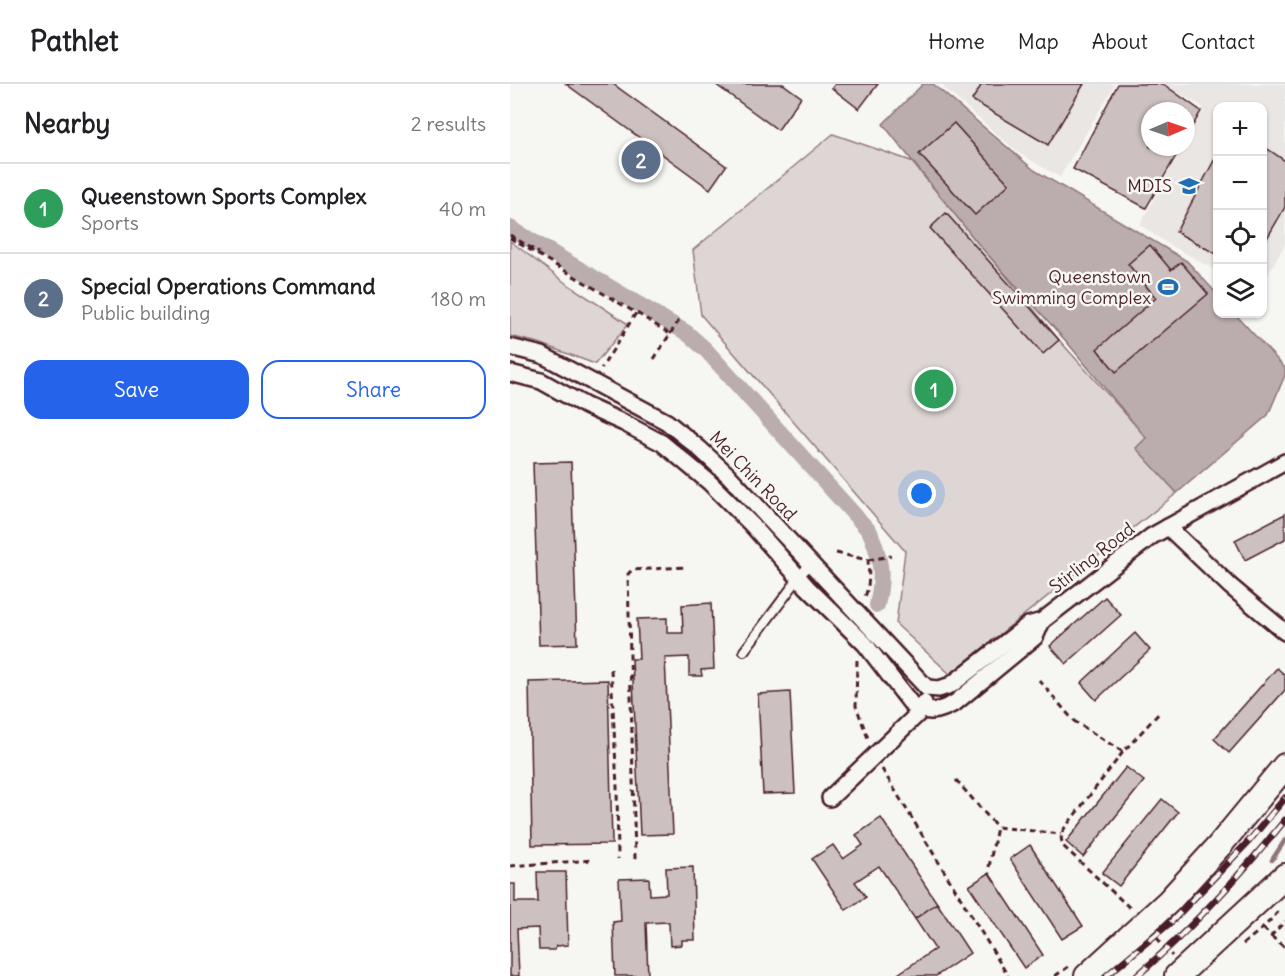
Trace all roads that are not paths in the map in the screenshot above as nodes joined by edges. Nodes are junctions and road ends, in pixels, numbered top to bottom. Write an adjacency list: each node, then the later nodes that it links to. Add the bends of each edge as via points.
1 (510, 347): 5 (street, Mei Chin Road, via 542,355 667,422 728,475)
2 (510, 373): 6 (street, Mei Chin Road, via 541,381 662,443 709,482)
3 (1285, 462): 4 (street, Stirling Road)
4 (1168, 527): 7 (street, Stirling Road); 8 (street)
5 (810, 563): 6 (lane); 10 (street, Mei Chin Road)
6 (798, 576): 9 (lane); 11 (street, Mei Chin Road, via 865,644 912,705)
7 (1042, 621): 10 (street, Stirling Road, via 1028,625 951,685); 11 (street, Stirling Road, via 1035,637 955,703 943,710)
8 (1285, 632)
9 (744, 651)
10 (927, 688): 11 (street)
11 (922, 710): 13 (street)
12 (1285, 766): 16 (main road, via 1169,901 1138,916)
13 (830, 798)
14 (1285, 876): 15 (main road)
15 (1181, 973)
16 (1087, 976)

